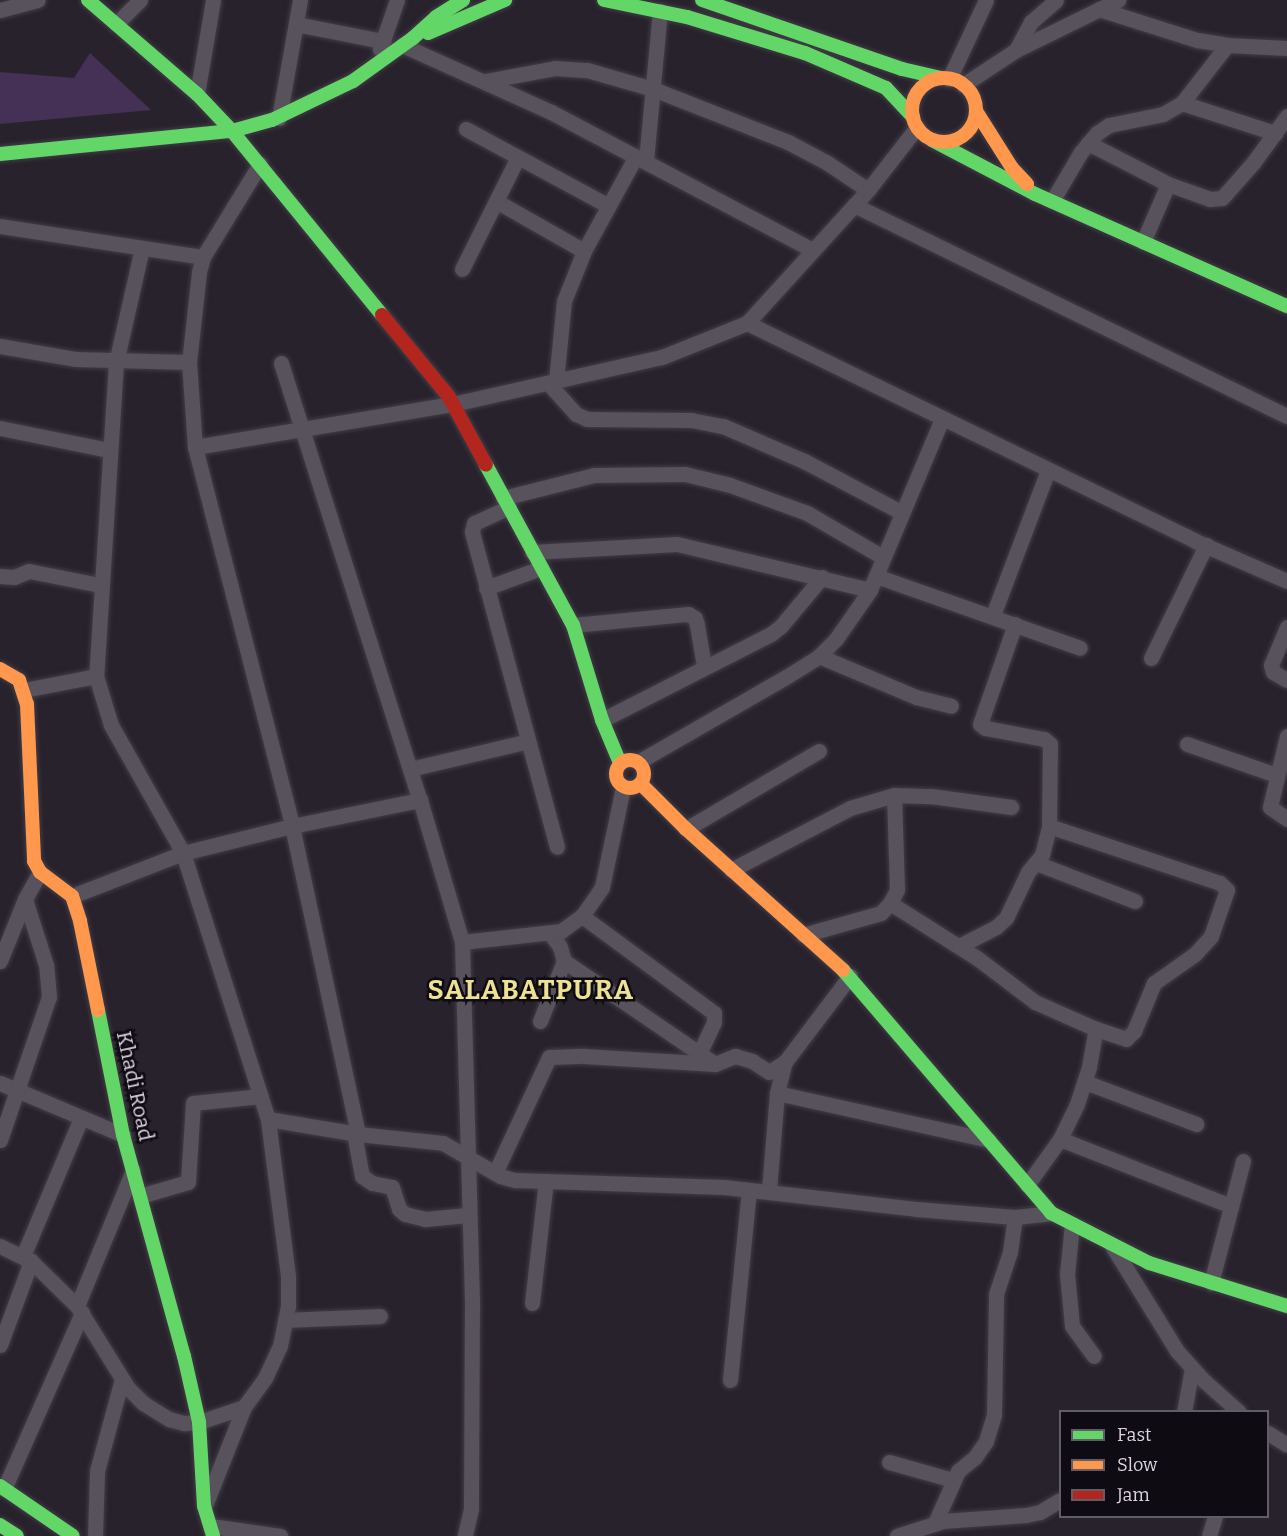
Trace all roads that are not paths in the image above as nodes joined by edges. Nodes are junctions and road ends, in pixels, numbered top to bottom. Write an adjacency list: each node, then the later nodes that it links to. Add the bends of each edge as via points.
1 (38, 0): 15 (street)
2 (88, 0): 17 (street)
3 (140, 0): 17 (street)
4 (213, 0): 28 (street)
5 (300, 0): 18 (street)
6 (397, 0): 19 (street)
7 (464, 0): 20 (street)
8 (505, 0): 20 (street)
9 (604, 0): 16 (street)
10 (702, 0): 25 (street, via 902,69)
11 (986, 0): 25 (street)
12 (1056, 0): 23 (street, via 1031,22)
13 (1118, 0): 14 (street)
14 (1099, 9): 21 (street, via 1197,40); 23 (street)
15 (0, 10)
16 (660, 11): 27 (street); 33 (street, via 805,53 858,74 886,88)
17 (117, 24): 28 (street)
18 (296, 24): 19 (street); 32 (street)
19 (383, 41): 24 (street)
20 (408, 41): 24 (street); 26 (street)
21 (1227, 45): 22 (street); 29 (street)
22 (1287, 48)
23 (1016, 50): 25 (street)
24 (372, 69): 32 (street)
25 (951, 80): 30 (street, via 974,100); 33 (street, via 921,88 915,97)
26 (485, 81): 27 (street, via 555,68 587,70); 41 (street)
27 (653, 89): 41 (street); 44 (street, via 788,142)
28 (197, 94): 35 (street)
29 (1182, 103): 36 (street); 38 (street, via 1163,114 1109,125)
30 (976, 111): 37 (street, via 974,121 961,137 952,141); 45 (street, via 1012,168)
31 (1287, 116): 36 (street)
32 (279, 118): 35 (street)
33 (915, 122): 37 (street); 44 (street)
34 (466, 129): 40 (street)
35 (232, 131): 39 (street); 42 (street)
36 (1275, 133): 43 (street, via 1235,187 1222,198 1210,199)
37 (932, 140): 45 (street)
38 (1088, 144): 43 (street); 47 (street)
39 (0, 154)
40 (518, 157): 46 (street); 49 (street)
41 (641, 159): 49 (street); 53 (street)
42 (260, 165): 55 (street); 64 (street)
43 (1168, 184): 51 (street)
44 (868, 190): 48 (street)
45 (1035, 194): 47 (street)
46 (496, 201): 54 (street); 56 (street)
47 (1052, 201): 51 (street)
48 (854, 204): 53 (street); 65 (street)
49 (609, 207): 54 (street)
50 (0, 226): 52 (street)
51 (1143, 242): 57 (street)
52 (142, 248): 55 (street); 60 (street)
53 (813, 250): 58 (street)
54 (584, 251): 63 (street, via 564,301)
55 (203, 257): 61 (street)
56 (462, 269)
57 (1287, 306)
58 (747, 323): 63 (street, via 662,357); 66 (street)
59 (0, 346): 60 (street, via 54,357)
60 (116, 362): 61 (street); 70 (street)
61 (189, 362): 69 (street)
62 (281, 363): 68 (street)
63 (552, 382): 64 (street); 73 (street, via 576,414 587,419 691,420 723,426 806,462)
64 (453, 404): 68 (street); 72 (street)
65 (1287, 416)
66 (942, 419): 71 (street); 73 (street)
67 (0, 428): 70 (street)
68 (301, 431): 69 (street); 105 (street)
69 (195, 447): 113 (street)
70 (108, 450): 82 (street)
71 (1048, 470): 74 (street); 85 (street)
72 (506, 502): 75 (street); 76 (street, via 594,475 685,474 730,485 807,513); 83 (street, via 471,527)
73 (901, 512): 76 (street)
74 (1206, 545): 81 (street); 91 (street)
75 (532, 552): 77 (street); 80 (street, via 676,544)
76 (883, 557): 79 (street)
77 (541, 568): 83 (street); 87 (street)
78 (0, 576): 82 (street, via 14,577 29,571)
79 (876, 576): 84 (street); 85 (street)
80 (822, 577): 84 (street); 92 (street, via 771,634)
81 (1287, 581)
82 (100, 585): 94 (street)
83 (486, 588): 100 (street)
84 (870, 590): 90 (street, via 836,639)
85 (993, 615): 86 (street)
86 (1015, 624): 89 (street); 114 (street, via 980,724 1044,739 1050,744)
87 (573, 625): 92 (street, via 688,614 697,625); 98 (street)
88 (1285, 637): 95 (street, via 1271,666 1273,672)
89 (1080, 648)
90 (819, 656): 97 (street, via 916,696); 103 (street)
91 (1150, 658)
92 (704, 666): 98 (street)
93 (0, 669): 96 (street, via 19,680)
94 (96, 676): 96 (street); 117 (street, via 111,724)
95 (1287, 680)
96 (24, 690): 120 (street, via 34,861)
97 (951, 706)
98 (602, 720): 104 (street)
99 (1287, 735): 106 (street)
100 (528, 741): 105 (street); 116 (street)
101 (1187, 744): 106 (street)
102 (819, 751): 115 (street)
103 (638, 762): 104 (street, via 629,759); 107 (street, via 644,770)
104 (620, 763): 108 (street, via 615,776)
105 (410, 769): 110 (street)
106 (1276, 776): 112 (street, via 1270,807)
107 (641, 784): 108 (street); 115 (street)
108 (623, 787): 125 (street, via 602,887)
109 (894, 795): 111 (street); 119 (street, via 850,808); 124 (street, via 897,890)
110 (420, 800): 113 (street); 129 (street)
111 (1011, 807)
112 (1287, 819)
113 (292, 826): 117 (street); 147 (street)
114 (1049, 826): 118 (street, via 1042,855); 135 (street, via 1220,883 1227,890 1211,936 1195,954 1154,983 1131,1036 1126,1039)
115 (686, 829): 119 (street)
116 (557, 847)
117 (183, 853): 121 (street); 143 (street)
118 (1036, 863): 123 (street); 130 (street, via 1023,880 1006,918)
119 (731, 870): 128 (street)
120 (40, 872): 121 (street); 122 (street)
121 (72, 896): 148 (street, Khadi Road)
122 (25, 899): 126 (street); 141 (street, via 46,965 49,997)
123 (1135, 901)
124 (890, 903): 128 (street, via 881,913); 130 (street)
125 (582, 916): 127 (street, via 561,931); 136 (street, via 714,1013)
126 (6, 924): 131 (street)
127 (550, 933): 129 (street); 132 (street)
128 (803, 935): 133 (street)
129 (462, 942): 152 (street)
130 (959, 946): 135 (street, via 1035,1002)
131 (0, 961)
132 (564, 961): 134 (street); 136 (street)
133 (850, 976): 137 (street); 151 (street)
134 (540, 1021)
135 (1096, 1029): 139 (street)
136 (700, 1053): 138 (street)
137 (785, 1062): 138 (street, via 770,1072 742,1057); 142 (street)
138 (715, 1064): 155 (street, via 584,1056 549,1058)
139 (1084, 1082): 146 (street); 149 (street)
140 (0, 1083): 141 (street)
141 (19, 1091): 144 (street); 150 (street)
142 (777, 1093): 151 (street); 159 (street)
143 (261, 1096): 145 (street); 160 (street, via 193,1103 188,1182)
144 (81, 1118): 148 (street); 168 (street)
145 (268, 1119): 147 (street); 174 (street, via 288,1276)
146 (1196, 1124)
147 (356, 1134): 152 (street, via 442,1143); 163 (street, via 362,1176 372,1183 392,1186 399,1209 405,1214 425,1219)
148 (123, 1135): 154 (street, Khadi Road)
149 (1060, 1139): 157 (street); 161 (street)
150 (0, 1140)
151 (989, 1140): 157 (street)
152 (467, 1156): 155 (street); 163 (street)
153 (1243, 1161): 161 (street)
154 (133, 1170): 160 (street, Khadi Road); 172 (street)
155 (495, 1173): 156 (street, via 515,1180)
156 (546, 1181): 158 (street); 170 (street)
157 (1027, 1185): 162 (street)
158 (749, 1190): 159 (street); 179 (street)
159 (769, 1190): 164 (street)
160 (140, 1196): 183 (street, Khadi Road)
161 (1231, 1206): 169 (street)
162 (1051, 1213): 164 (street); 165 (street)
163 (468, 1215): 200 (street, via 472,1306 471,1509)
164 (1014, 1217): 187 (street, via 1010,1252 996,1294 994,1414 986,1441)
165 (1071, 1224): 166 (street); 176 (street, via 1067,1274 1072,1326)
166 (1110, 1243): 169 (street, via 1149,1263); 177 (street, via 1157,1322)
167 (0, 1246): 168 (street)
168 (27, 1258): 172 (street); 175 (street)
169 (1211, 1282): 171 (street)
170 (532, 1303)
171 (1287, 1306)
172 (79, 1309): 178 (street); 188 (street)
173 (380, 1316): 174 (street)
174 (285, 1320): 180 (street, via 280,1346)
175 (0, 1345)
176 (1094, 1356)
177 (1192, 1368): 181 (street); 182 (street)
178 (122, 1379): 183 (street, via 134,1396 158,1413 184,1423); 197 (street, via 97,1471)
179 (730, 1380)
180 (244, 1407): 183 (street); 190 (street)
181 (1184, 1410)
182 (1237, 1410)
183 (199, 1422): 190 (street, Khadi Road)
184 (1269, 1434): 185 (street)
185 (1287, 1445)
186 (889, 1462): 187 (street)
187 (952, 1480): 192 (street)
188 (2, 1488): 196 (street)
189 (1059, 1501): 192 (street, via 1026,1515)
190 (204, 1506): 194 (street, Khadi Road); 198 (street)
191 (1214, 1518): 202 (street)
192 (935, 1523): 201 (street)
193 (0, 1526): 195 (street)
194 (212, 1531): 199 (street)
195 (17, 1536)
196 (73, 1536)
197 (95, 1536)
198 (196, 1536)
199 (280, 1536)
200 (465, 1536)
201 (897, 1536)
202 (1209, 1536)

